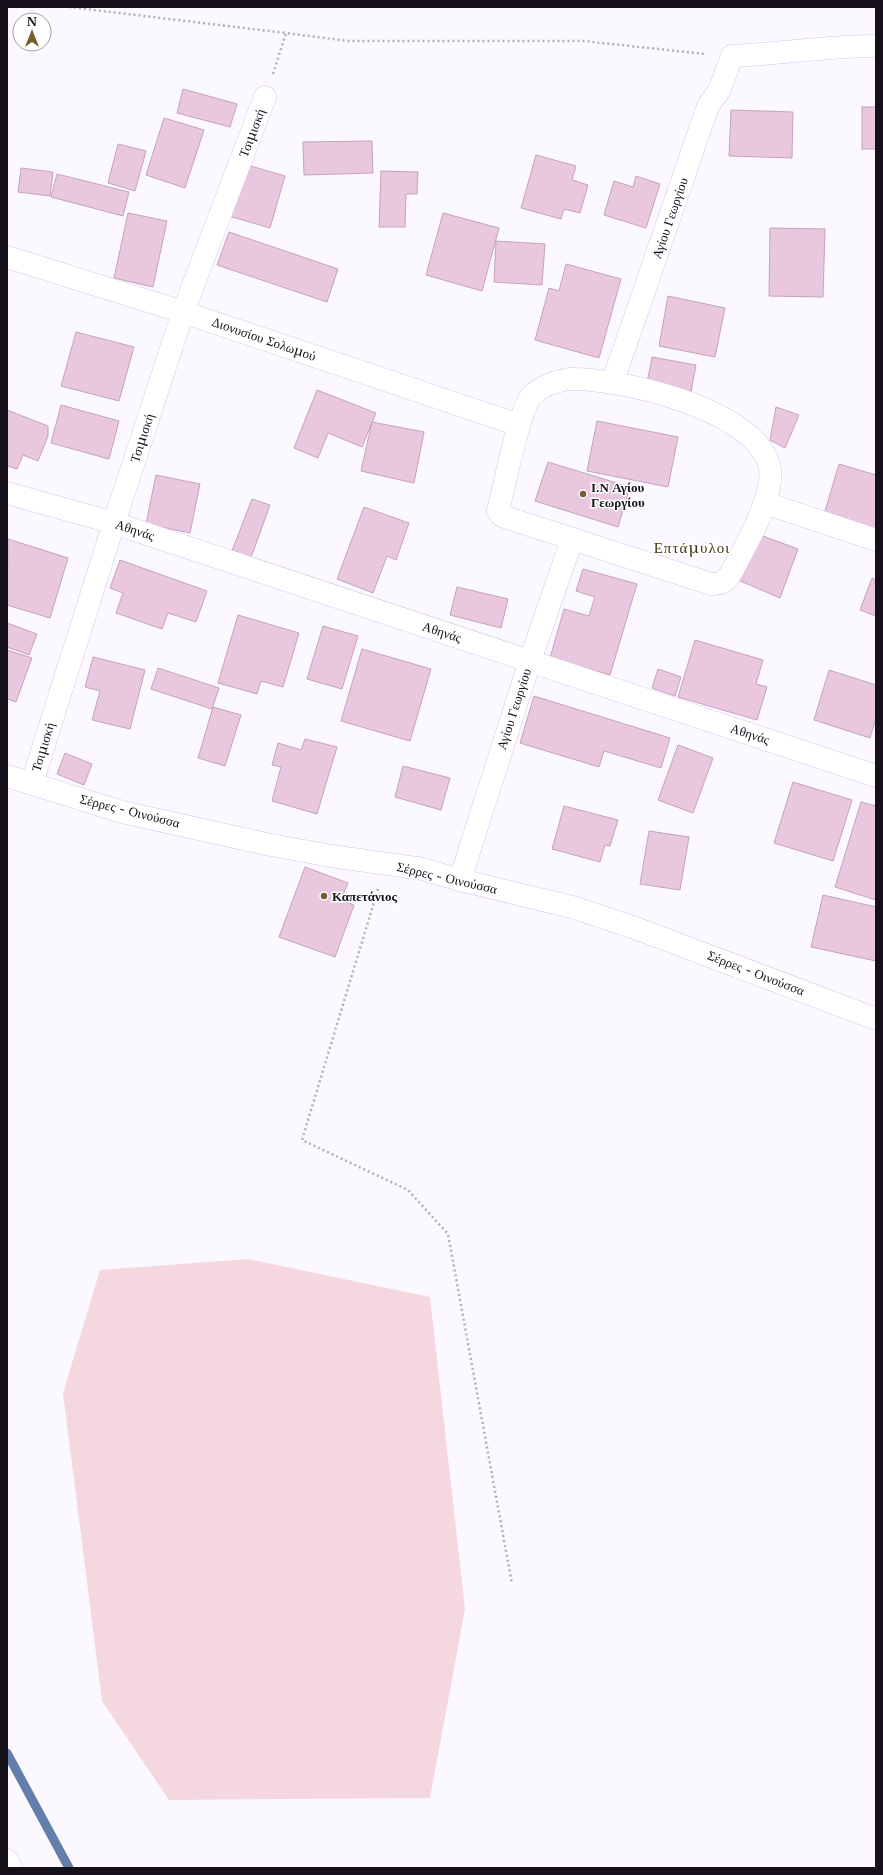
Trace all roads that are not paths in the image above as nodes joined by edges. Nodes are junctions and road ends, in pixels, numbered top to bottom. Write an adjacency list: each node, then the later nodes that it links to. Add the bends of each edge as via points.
1 (876, 46): 5 (street, Αγίου Γεωργίου, via 817,48 779,54 732,56 720,88 708,106)
2 (265, 97): 4 (street, Τσιμισκή)
3 (7, 256): 4 (street, Διονυσίου Σολωμού)
4 (183, 312): 6 (street, Διονυσίου Σολωμού); 9 (street, Τσιμισκή)
5 (613, 382): 6 (street, via 580,379 551,383 529,399); 8 (street, via 683,400 724,418 741,430 758,445 769,463 771,476)
6 (519, 425): 10 (street, via 498,511 502,516)
7 (7, 493): 9 (street, Αθηνάς)
8 (765, 503): 10 (street, via 729,576 715,584); 11 (street)
9 (114, 523): 12 (street, Αθηνάς); 15 (street, Τσιμισκή)
10 (572, 539): 12 (street, Αγίου Γεωργίου)
11 (876, 540)
12 (530, 661): 14 (street, Αθηνάς); 16 (street, Αγίου Γεωργίου)
13 (7, 776): 15 (street, Σέρρες - Οινούσσα)
14 (876, 776)
15 (32, 783): 16 (street, Σέρρες - Οινούσσα, via 122,812 266,844 423,869)
16 (460, 880): 17 (street, Σέρρες - Οινούσσα, via 572,907 638,928)
17 (876, 1019)
18 (7, 1860): 19 (street)
19 (11, 1868)

